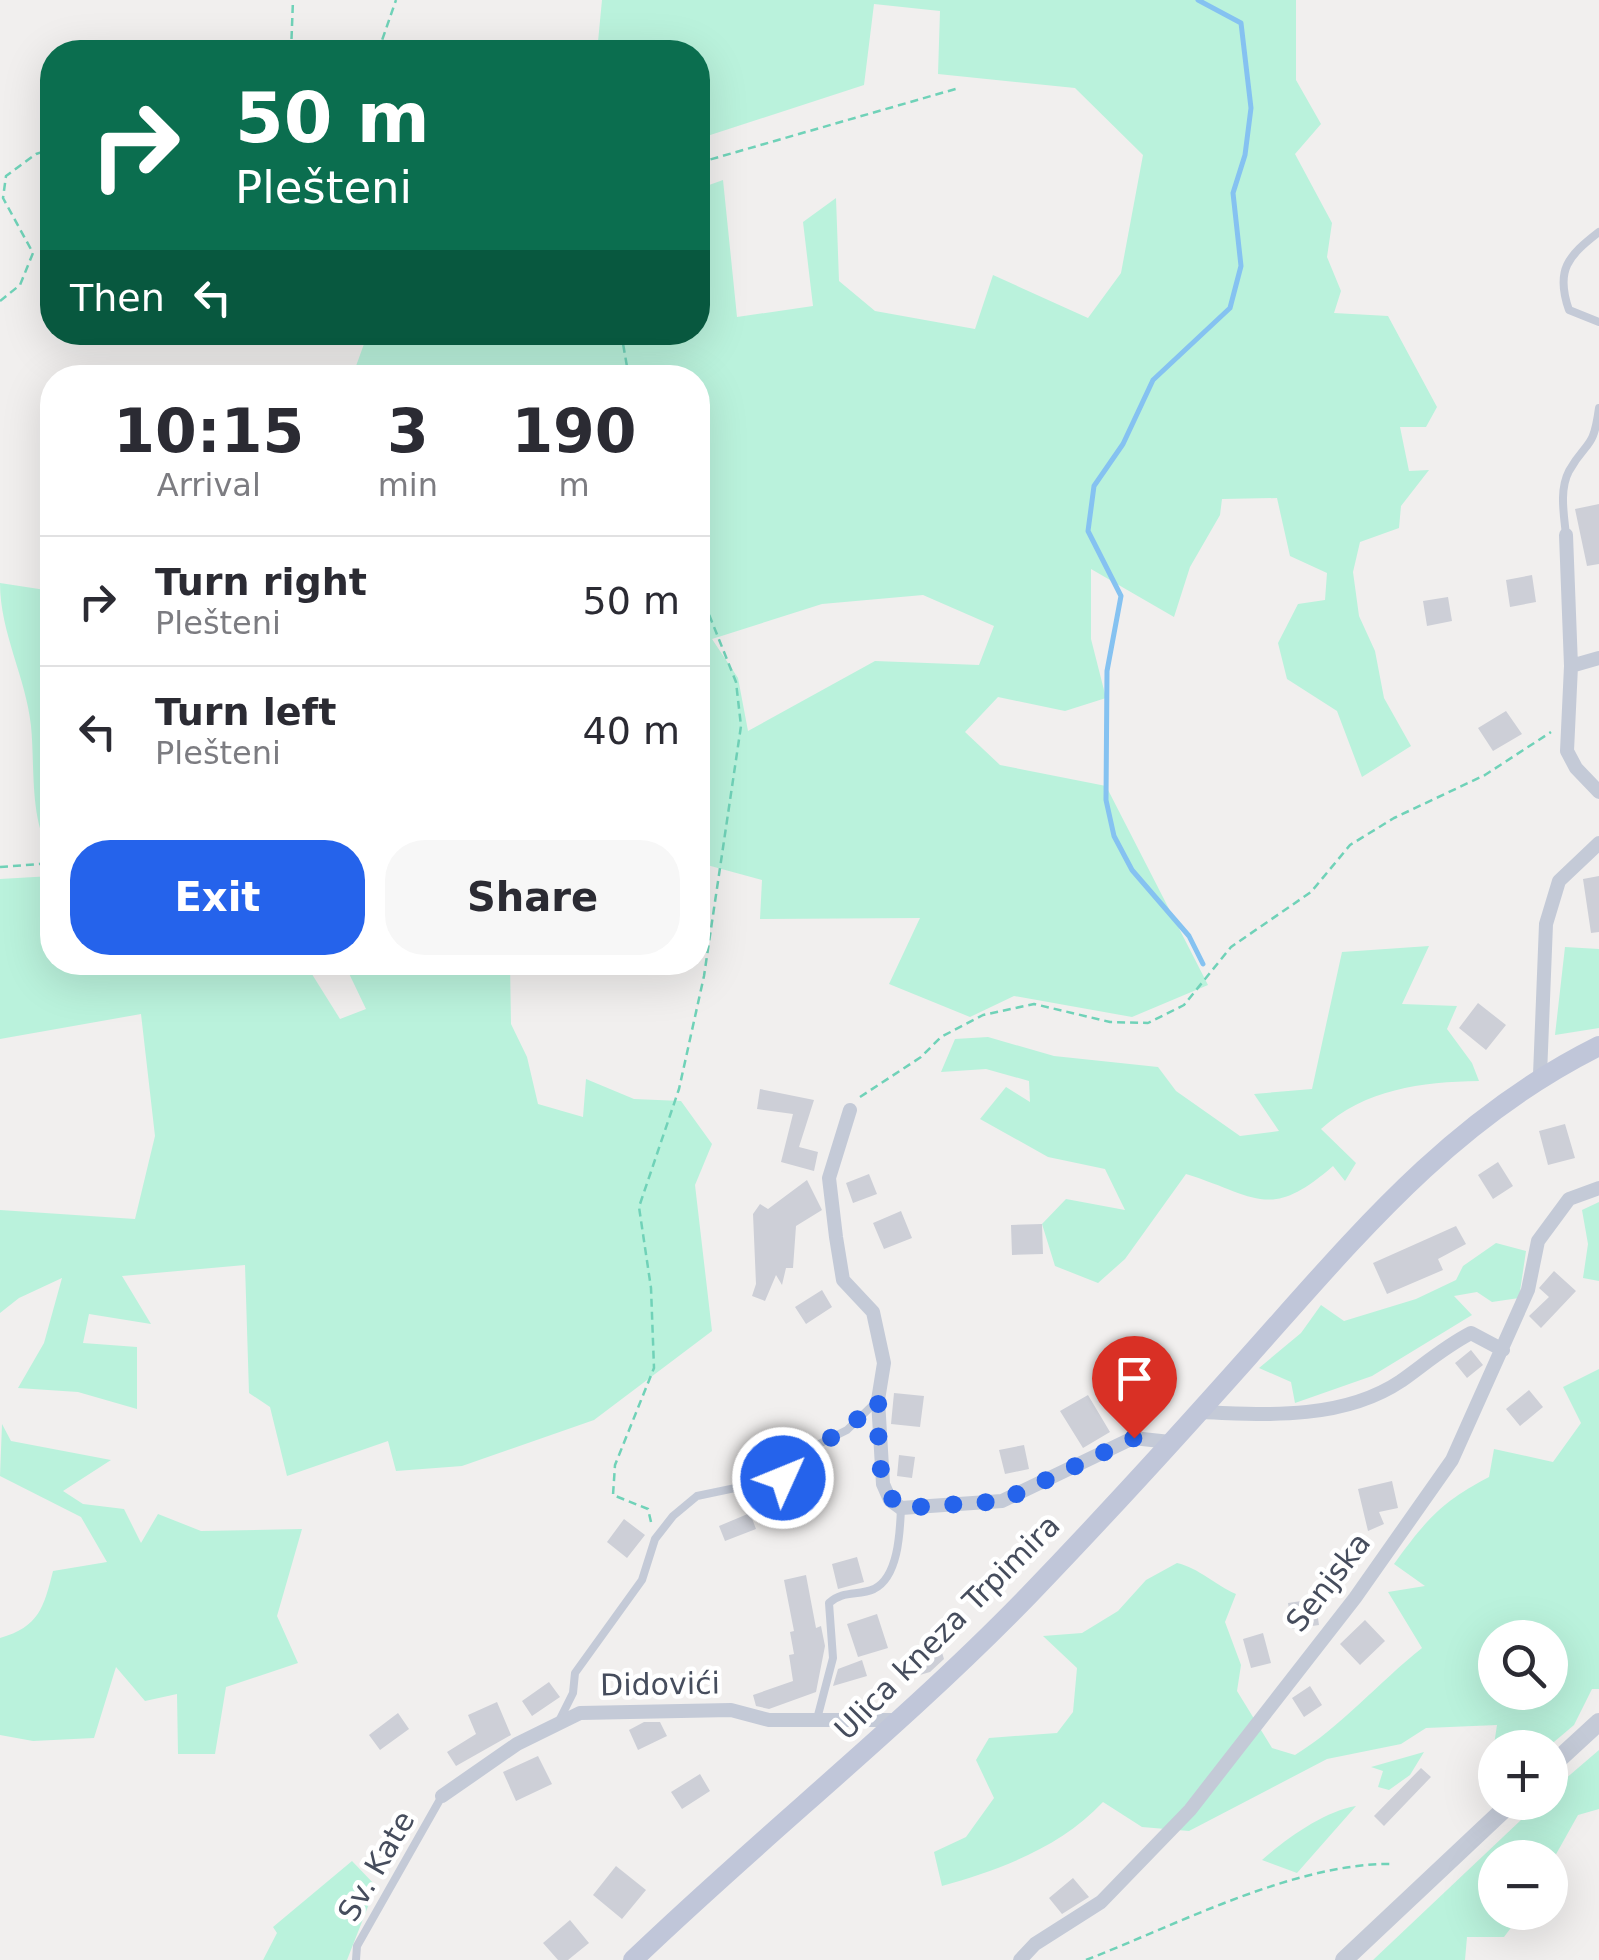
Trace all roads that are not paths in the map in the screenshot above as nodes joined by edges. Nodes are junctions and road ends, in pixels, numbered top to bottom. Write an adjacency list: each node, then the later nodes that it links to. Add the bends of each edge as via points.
1 (1599, 232): 2 (lane, via 1572,254 1561,286 1569,310)
2 (1599, 322)
3 (1599, 408): 4 (lane, via 1595,440 1568,473 1562,500)
4 (1566, 535): 6 (street)
5 (1599, 658): 6 (street)
6 (1572, 666): 7 (street, via 1567,751)
7 (1599, 792)
8 (1599, 843): 10 (street, via 1559,880 1546,924)
9 (1599, 1046): 10 (main road, Ulica kneza Trpimira)
10 (1540, 1075): 15 (main road, Ulica kneza Trpimira, via 1490,1109 1377,1213)
11 (850, 1110): 14 (street, via 829,1178 842,1280 873,1312 884,1362)
12 (1599, 1188): 13 (street, Senjska, via 1568,1199 1538,1241 1528,1290)
13 (1503, 1350): 15 (street, via 1470,1333 1400,1382 1315,1412); 27 (street, Senjska, via 1452,1460 1355,1598 1190,1810 1101,1902)
14 (878, 1400): 17 (street, via 883,1484); 21 (lane, via 846,1430 799,1454 783,1478 697,1496 655,1539 642,1580 576,1673)
15 (1200, 1412): 16 (main road, Ulica kneza Trpimira)
16 (1170, 1442): 17 (street, via 1134,1438 1002,1501); 18 (main road, Ulica kneza Trpimira)
17 (902, 1508): 19 (lane, via 899,1545 883,1581 829,1603 832,1658)
18 (901, 1720): 19 (street, Didovići); 26 (main road, Ulica kneza Trpimira)
19 (817, 1722): 21 (street, Didovići, via 731,1710 580,1713)
20 (1599, 1722): 22 (street)
21 (557, 1724): 23 (street, Didovići)
22 (1568, 1750)
23 (442, 1796): 25 (lane, Sv. Kate, via 357,1946)
24 (1493, 1820): 28 (street)
25 (356, 1960)
26 (634, 1960)
27 (1020, 1960)
28 (1344, 1960)

